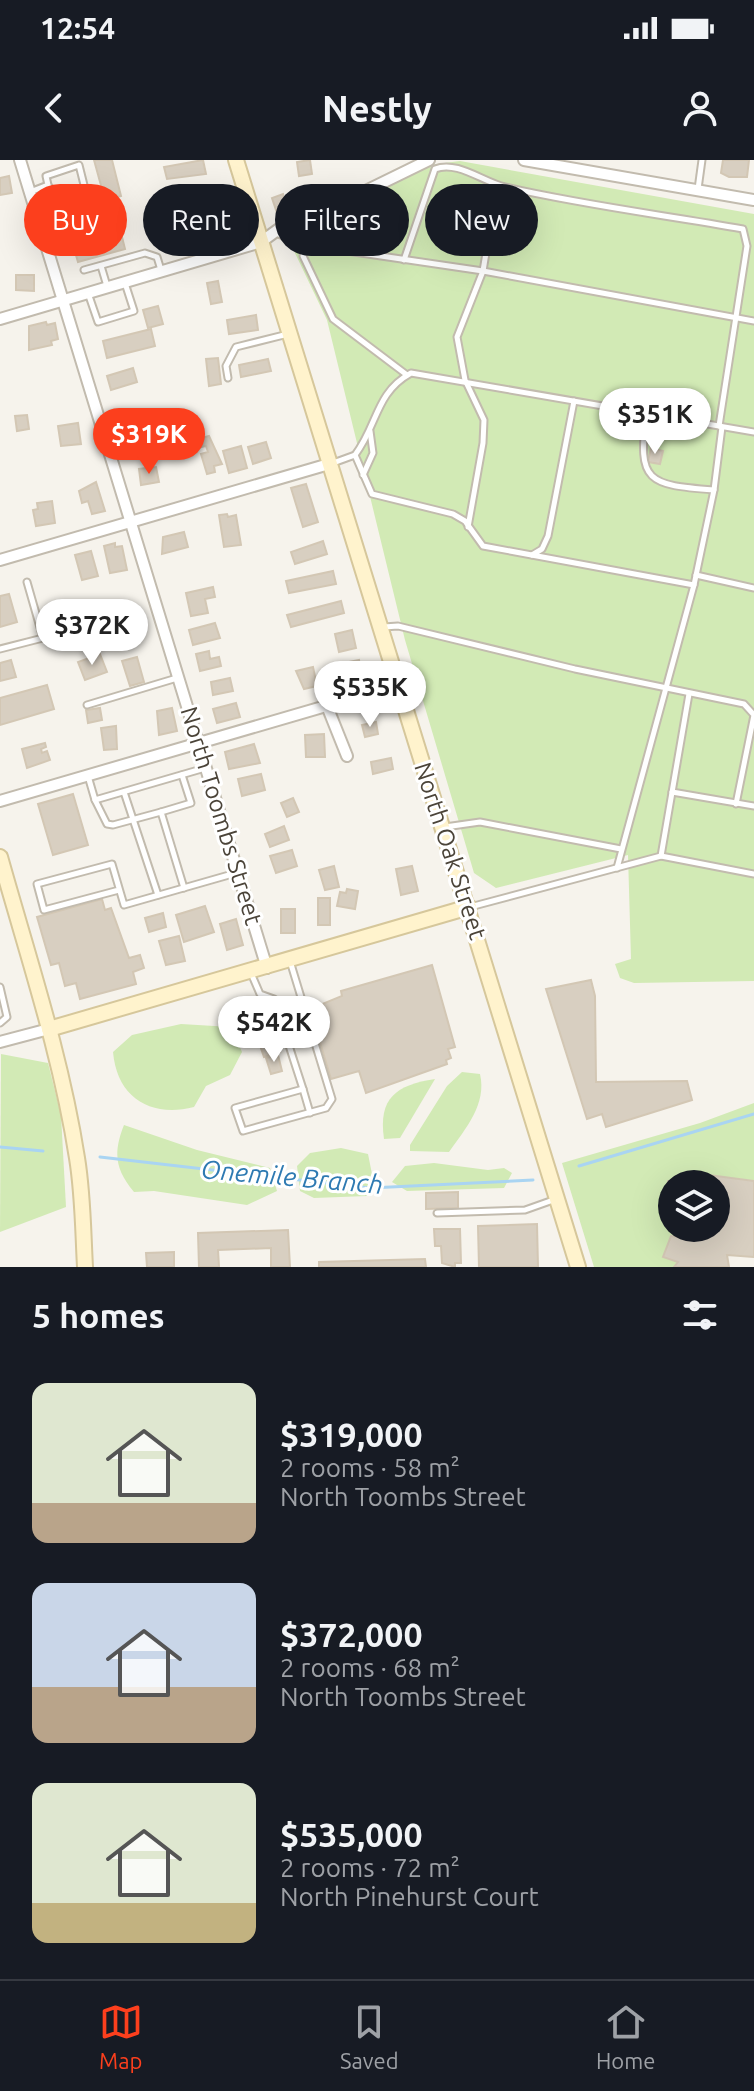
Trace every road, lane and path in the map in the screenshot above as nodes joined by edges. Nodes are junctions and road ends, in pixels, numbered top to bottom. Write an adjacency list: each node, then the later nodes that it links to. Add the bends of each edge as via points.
1 (20, 160): 8 (street, North Toombs Street)
2 (236, 160): 18 (main road, North Oak Street)
3 (429, 160): 7 (street)
4 (524, 160): 6 (street)
5 (702, 160): 13 (lane)
6 (579, 165): 13 (street)
7 (401, 166): 9 (street)
8 (27, 184)
9 (367, 184)
10 (430, 184): 11 (lane, via 435,169 454,168)
11 (494, 184)
12 (48, 185): 12 (lane, via 55,196 85,189 79,165 50,173)
13 (698, 190): 16 (street)
14 (538, 192): 32 (lane, via 743,229 747,246)
15 (425, 198): 23 (lane)
16 (754, 200)
17 (275, 232): 18 (street)
18 (261, 242): 26 (street); 35 (main road, North Oak Street)
19 (49, 256): 31 (street, North Toombs Street)
20 (303, 256): 36 (lane, via 333,319)
21 (378, 256): 23 (lane)
22 (486, 256): 27 (lane)
23 (404, 260): 27 (lane)
24 (101, 266): 25 (lane); 26 (lane, via 145,253 157,257); 29 (lane)
25 (84, 270)
26 (161, 270): 28 (street)
27 (483, 271): 32 (lane); 38 (lane, via 457,337)
28 (125, 281): 29 (street); 30 (lane, via 134,311 98,322)
29 (107, 286): 30 (street)
30 (88, 292): 31 (street)
31 (62, 300): 33 (street); 48 (street, North Toombs Street)
32 (736, 317): 34 (lane); 41 (lane)
33 (0, 319)
34 (754, 321)
35 (289, 334): 37 (lane, via 236,347 226,366); 45 (main road, North Oak Street)
36 (407, 375): 38 (lane, via 422,372); 42 (lane, via 381,398)
37 (228, 378)
38 (465, 380): 39 (lane); 49 (lane, via 484,420)
39 (574, 401): 40 (lane); 50 (lane, via 548,536 542,549)
40 (647, 413): 41 (lane); 47 (lane, via 643,437 649,476 670,487)
41 (720, 426): 43 (lane); 47 (lane)
42 (370, 430): 44 (lane); 46 (lane, via 373,453)
43 (754, 432)
44 (355, 455): 45 (lane); 46 (lane)
45 (329, 464): 48 (street); 56 (main road, North Oak Street)
46 (363, 475): 49 (lane, via 368,489 380,498 453,514)
47 (714, 490): 52 (lane)
48 (128, 523): 51 (street); 58 (street, North Toombs Street)
49 (468, 527): 50 (lane, via 483,546)
50 (531, 555): 54 (lane)
51 (0, 560)
52 (696, 575): 54 (lane); 55 (lane)
53 (27, 582): 57 (lane, via 43,638)
54 (694, 585): 60 (lane)
55 (754, 588)
56 (380, 628): 59 (main road, North Oak Street); 60 (lane, via 398,626)
57 (0, 649)
58 (178, 677): 62 (lane); 64 (street, North Toombs Street)
59 (398, 685): 63 (street); 77 (main road, North Oak Street)
60 (665, 689): 61 (lane); 78 (lane)
61 (689, 694): 70 (lane); 73 (lane, via 744,704 754,715)
62 (87, 705)
63 (327, 706): 64 (street); 65 (street)
64 (198, 742): 66 (street, North Toombs Street); 68 (street)
65 (347, 756)
66 (206, 768): 67 (lane); 82 (street, North Toombs Street)
67 (182, 775): 69 (lane); 75 (lane, via 191,803)
68 (88, 776): 71 (lane); 72 (street)
69 (124, 792): 71 (lane); 76 (lane)
70 (672, 792): 73 (lane); 79 (lane)
71 (95, 800): 76 (lane, via 107,824)
72 (0, 801)
73 (736, 804): 74 (lane)
74 (754, 806)
75 (161, 812): 76 (lane); 84 (lane)
76 (133, 819): 86 (lane)
77 (442, 828): 78 (lane, via 480,822); 88 (main road, North Oak Street)
78 (621, 849): 81 (lane)
79 (661, 856): 81 (lane); 83 (lane)
80 (0, 857): 87 (main road)
81 (617, 868): 88 (lane)
82 (239, 873): 84 (lane); 90 (street, North Toombs Street)
83 (754, 874)
84 (184, 888): 86 (lane)
85 (119, 890): 85 (lane, via 44,910 37,884 112,864); 86 (lane, via 124,905)
86 (158, 895)
87 (6, 903): 94 (main road)
88 (469, 907): 89 (main road); 98 (main road, North Oak Street)
89 (290, 961): 90 (main road); 97 (lane, via 332,1099 326,1108)
90 (267, 968): 91 (main road)
91 (251, 972): 94 (main road); 96 (lane, via 260,994 274,999)
92 (0, 987): 93 (lane, via 7,1017)
93 (0, 1023)
94 (49, 1029): 95 (street); 100 (main road, via 78,1160)
95 (0, 1042)
96 (303, 1089): 97 (lane); 97 (lane, via 235,1108 243,1131)
97 (310, 1113)
98 (557, 1199): 99 (lane, via 525,1210); 101 (main road, North Oak Street)
99 (437, 1213)
100 (85, 1267)
101 (578, 1267)

